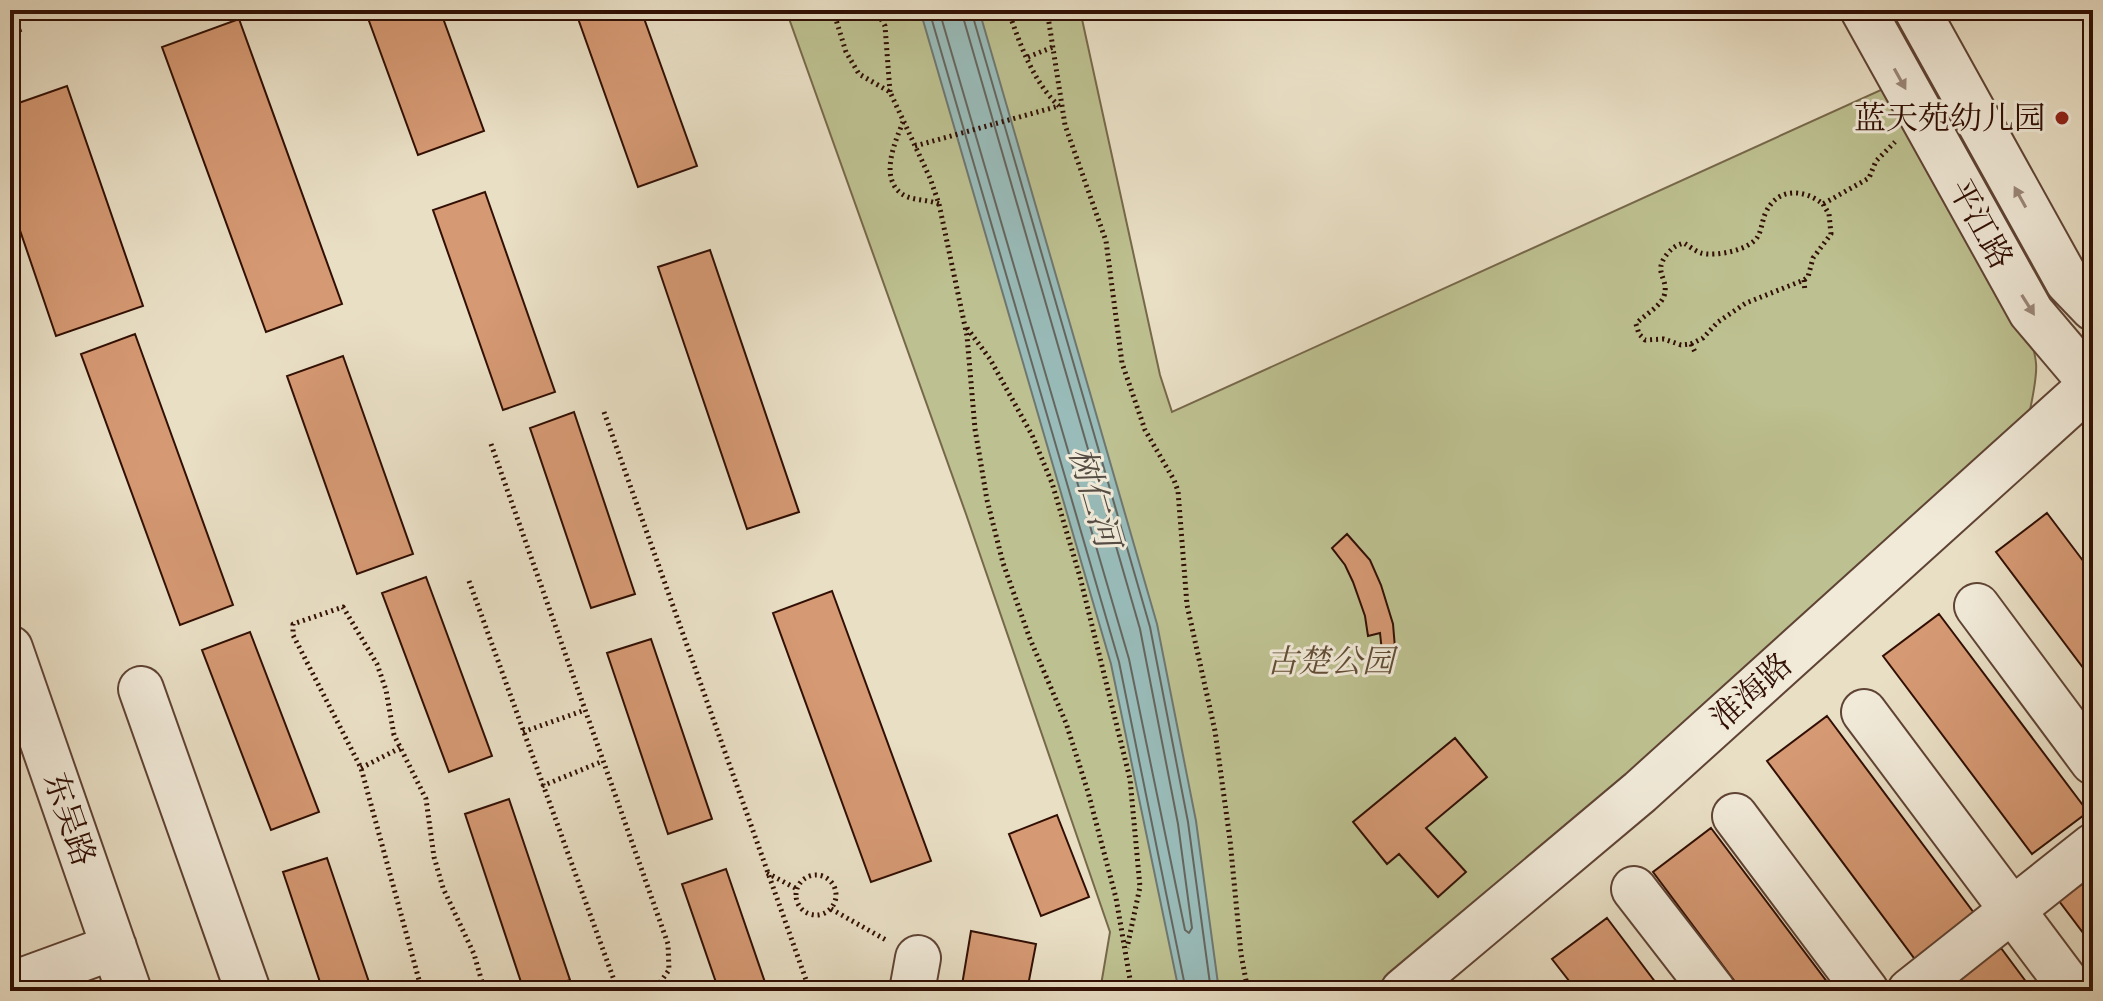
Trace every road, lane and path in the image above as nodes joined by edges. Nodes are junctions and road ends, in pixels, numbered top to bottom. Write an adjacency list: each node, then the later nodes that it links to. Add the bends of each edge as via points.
1 (833, 10): 11 (path, via 859,74)
2 (859, 10): 8 (path)
3 (884, 10): 8 (path)
4 (1008, 10): 10 (path)
5 (1047, 10): 9 (path)
6 (1863, 10): 12 (street, 平江路, one-way to 12)
7 (1917, 10): 19 (street, 平江路, one-way to 7, via 2068,282)
8 (881, 19): 11 (path)
9 (1053, 47): 10 (path); 57 (path, via 1065,125 1106,241 1122,363 1145,430 1178,491 1187,605 1215,731)
10 (1028, 57): 14 (path, via 1045,93 1059,106)
11 (890, 92): 13 (path)
12 (1921, 117): 16 (path, via 1876,161 1869,178); 23 (street, 平江路, one-way to 23, via 2031,312)
13 (903, 121): 14 (path); 15 (path, via 890,168 893,185 902,195)
14 (915, 146): 15 (path)
15 (939, 204): 20 (path)
16 (1823, 204): 17 (path, via 1831,234); 21 (path, via 1803,192 1783,195 1767,209 1758,238 1748,245 1717,253 1676,245 1661,263 1662,301 1636,324 1645,340)
17 (1804, 280): 18 (path); 21 (path, via 1746,303)
18 (1805, 292)
19 (2093, 308)
20 (964, 324): 46 (path, via 987,500 1030,639 1088,792); 46 (path, via 1032,435 1080,577 1130,779 1140,887)
21 (1691, 344): 22 (path)
22 (1695, 352)
23 (2092, 384): 58 (street, 淮海路, via 1640,792)
24 (604, 412): 40 (path)
25 (491, 444): 30 (path)
26 (469, 581): 32 (path)
27 (1977, 606): 35 (street)
28 (10, 648): 45 (street, 东吴路)
29 (141, 689): 50 (street)
30 (585, 710): 32 (path); 34 (path)
31 (1864, 712): 44 (street)
32 (523, 732): 37 (path)
33 (400, 748): 36 (path); 36 (path, via 377,664 343,607 293,624 293,635); 52 (path, via 426,799 434,857 474,954)
34 (603, 761): 37 (path); 54 (path, via 668,944 669,970)
35 (2093, 762)
36 (361, 768): 51 (path)
37 (542, 786): 53 (path)
38 (1735, 816): 60 (street)
39 (2093, 846): 44 (street)
40 (767, 873): 41 (path); 55 (path)
41 (797, 889): 43 (path, via 806,913 819,915); 43 (path, via 805,878 824,877 836,891)
42 (1634, 889): 59 (street)
43 (831, 909): 47 (path)
44 (2012, 910): 61 (street); 62 (street)
45 (114, 947): 48 (street); 49 (street, 东吴路)
46 (1126, 952): 56 (path)
47 (915, 974)
48 (10, 985)
49 (129, 991)
50 (248, 991)
51 (422, 991)
52 (481, 991)
53 (618, 991)
54 (654, 991)
55 (810, 991)
56 (1132, 991)
57 (1248, 991)
58 (1403, 991)
59 (1713, 991)
60 (1866, 991)
61 (1910, 991)
62 (2073, 991)

